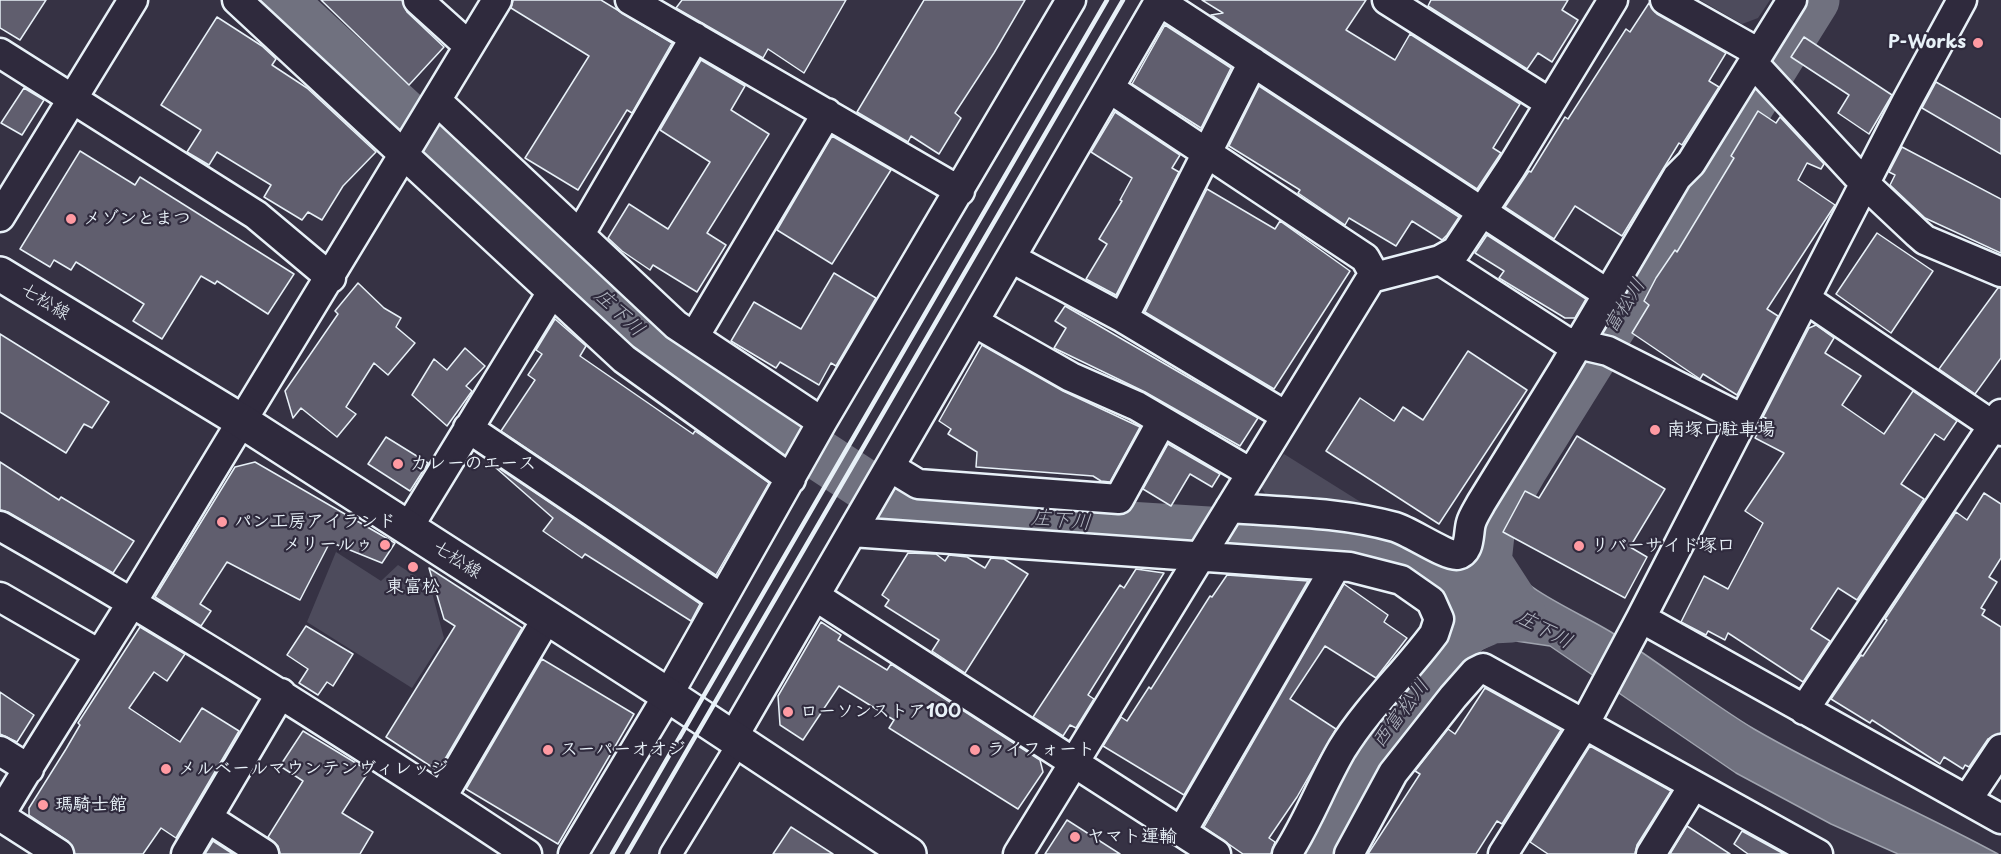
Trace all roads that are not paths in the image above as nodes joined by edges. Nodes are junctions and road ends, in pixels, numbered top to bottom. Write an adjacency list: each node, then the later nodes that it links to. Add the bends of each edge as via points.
1 (237, 0): 23 (street)
2 (418, 0): 14 (street)
3 (497, 0): 14 (street)
4 (630, 0): 13 (street)
5 (1387, 0): 20 (street)
6 (1614, 0): 20 (street)
7 (1665, 0): 17 (street)
8 (1792, 0): 17 (street)
9 (1962, 0): 25 (street)
10 (132, 1): 19 (street)
11 (1160, 1): 16 (street); 18 (street)
12 (1063, 2): 26 (street)
13 (695, 37): 22 (street); 29 (street)
14 (469, 46): 21 (street)
15 (0, 53): 19 (street)
16 (1253, 62): 24 (street); 27 (street)
17 (1760, 67): 25 (street); 37 (street, via 1677,177)
18 (1109, 88): 24 (street); 30 (street)
19 (73, 99): 28 (street); 35 (street, via 256,214)
20 (1550, 104): 27 (street)
21 (434, 105): 23 (street); 29 (street)
22 (828, 113): 26 (street); 41 (street)
23 (408, 149): 35 (street); 36 (street)
24 (1209, 153): 34 (street, via 1365,258); 39 (street)
25 (1865, 184): 32 (street, via 1925,240); 38 (street)
26 (960, 191): 48 (street)
27 (1483, 211): 31 (street, via 1456,251); 37 (street)
28 (0, 217)
29 (580, 234): 41 (street, via 676,325)
30 (1011, 258): 39 (street); 40 (street)
31 (1440, 260): 34 (street); 42 (street, via 1565,341)
32 (2001, 272)
33 (0, 274): 45 (street, 七松線)
34 (1375, 276): 43 (street)
35 (331, 278): 45 (street)
36 (552, 292): 49 (street); 51 (street, via 624,359)
37 (1608, 294): 42 (street)
38 (1806, 299): 44 (street); 47 (street)
39 (1123, 318): 43 (street)
40 (974, 322): 46 (street, via 1071,377); 50 (street)
41 (694, 337): 48 (street)
42 (1590, 347): 44 (street); 53 (street, via 1481,502 1471,522 1469,542 1458,555 1396,527 1344,516)
43 (1286, 416): 52 (street)
44 (1743, 419): 64 (street)
45 (240, 420): 56 (street, 七松線); 62 (street)
46 (1162, 421): 50 (street, via 1119,499 918,484); 52 (street)
47 (1998, 424): 68 (street)
48 (819, 426): 51 (street)
49 (468, 428): 56 (street); 61 (street)
50 (888, 471): 54 (street)
51 (794, 473): 61 (street)
52 (1251, 473): 53 (street)
53 (1228, 511): 57 (street)
54 (858, 522): 57 (street); 60 (street)
55 (0, 526): 62 (street)
56 (408, 528): 63 (street, 七松線)
57 (1203, 553): 58 (street); 73 (street)
58 (1336, 566): 81 (street); 92 (street, via 1401,580 1431,601 1439,619 1434,634 1365,716 1342,750)
59 (0, 597): 65 (street)
60 (815, 597): 70 (street); 73 (street)
61 (722, 599): 67 (street)
62 (132, 601): 65 (street); 66 (street)
63 (547, 618): 67 (street, 七松線); 76 (street)
64 (1637, 625): 68 (street); 69 (street)
65 (99, 654): 74 (street)
66 (281, 693): 76 (street); 79 (street)
67 (668, 695): 70 (street, 七松線); 87 (street)
68 (1804, 710): 77 (street)
69 (1588, 717): 75 (street); 93 (street, via 1483,668 1475,672 1393,773); 94 (street)
70 (735, 741): 88 (street); 89 (street, 七松線)
71 (2001, 749): 77 (street)
72 (0, 750): 74 (street)
73 (1075, 762): 81 (street); 90 (street)
74 (29, 769): 78 (street)
75 (1693, 786): 82 (street); 95 (street)
76 (442, 798): 86 (street)
77 (1967, 800): 80 (street)
78 (0, 815): 83 (street)
79 (208, 818): 84 (street); 85 (street)
80 (2001, 819)
81 (1182, 831): 91 (street)
82 (1802, 850)
83 (60, 854)
84 (186, 854)
85 (264, 854)
86 (527, 854)
87 (573, 854)
88 (670, 854)
89 (909, 854)
90 (1018, 854)
91 (1216, 854)
92 (1287, 854)
93 (1349, 854)
94 (1503, 854)
95 (1651, 854)

